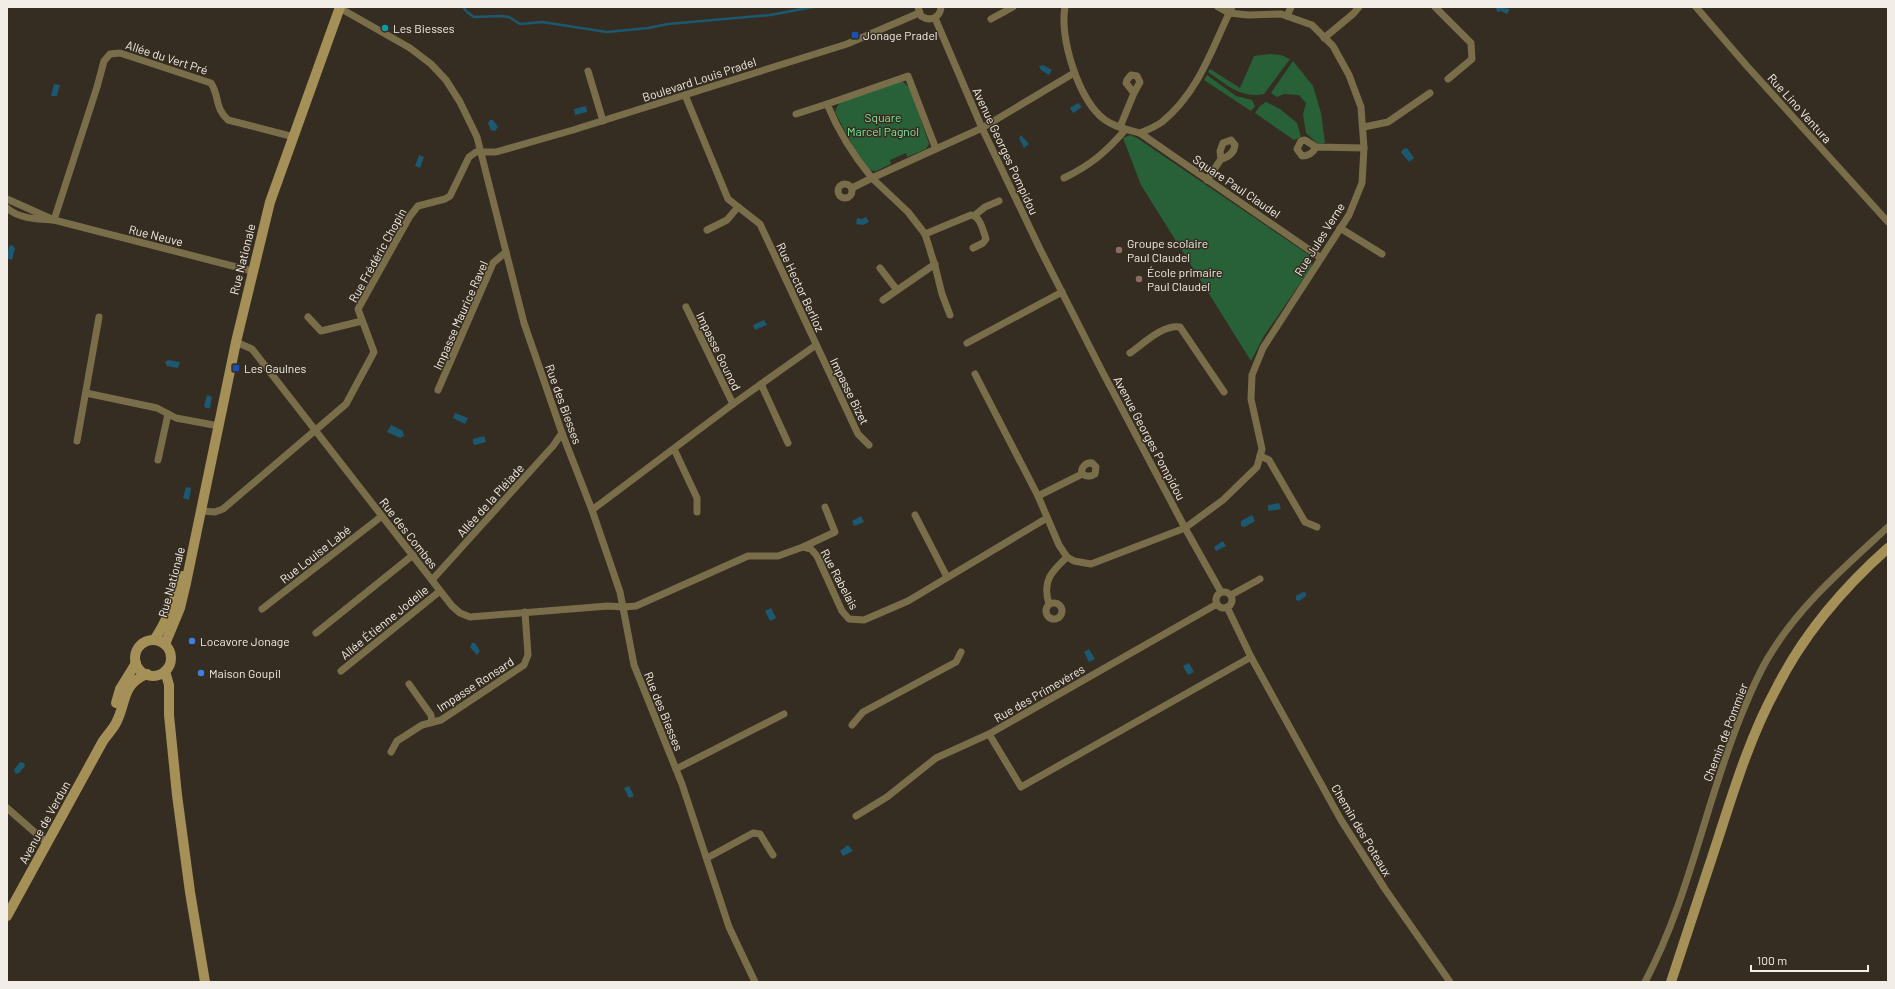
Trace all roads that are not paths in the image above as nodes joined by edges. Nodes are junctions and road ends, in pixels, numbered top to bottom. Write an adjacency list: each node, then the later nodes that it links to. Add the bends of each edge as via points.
1 (339, 7): 29 (main road, Rue Nationale); 33 (street, Rue des Biesses, via 410,48 431,64 446,80 460,102)
2 (941, 7): 13 (street)
3 (1013, 7): 14 (street)
4 (1065, 7): 17 (street, Square Paul Claudel, via 1063,17 1067,49)
5 (1218, 7): 11 (street, Rue Jules Verne)
6 (1291, 7): 12 (street)
7 (1359, 7): 15 (street)
8 (1435, 7): 18 (street, via 1470,43 1472,59)
9 (1696, 7): 45 (street, Rue Lino Ventura)
10 (918, 10): 13 (street, via 924,18); 21 (street, Boulevard Louis Pradel, via 846,44)
11 (1231, 10): 12 (street, Rue Jules Verne, via 1248,15); 28 (street, via 1203,71 1182,103 1161,123)
12 (1287, 16): 15 (street, Rue Jules Verne, via 1312,25)
13 (935, 18): 26 (street, Avenue Georges Pompidou)
14 (991, 19)
15 (1324, 38): 25 (street, Rue Jules Verne, via 1332,46 1349,75 1361,106)
16 (588, 71): 24 (street)
17 (1074, 73): 26 (street); 27 (street, Square Paul Claudel, via 1091,104 1104,119)
18 (1448, 79)
19 (1134, 93): 27 (street)
20 (1430, 93): 25 (street, via 1388,122)
21 (685, 95): 24 (street, Boulevard Louis Pradel); 41 (street, Rue Hector Berlioz, via 728,199)
22 (827, 104): 23 (street); 32 (street, via 908,76); 35 (street, via 837,128 854,156)
23 (796, 114)
24 (603, 121): 33 (street, Boulevard Louis Pradel, via 496,152)
25 (1364, 127): 31 (street, Rue Jules Verne)
26 (982, 128): 32 (street); 57 (street, Avenue Georges Pompidou)
27 (1123, 128): 28 (street, Square Paul Claudel); 36 (street, via 1109,149 1086,167)
28 (1140, 134): 37 (street, Square Paul Claudel)
29 (294, 137): 44 (street, Allée du Vert Pré, via 228,120 218,107 215,88 211,83 120,53 110,54 104,61); 55 (main road, Rue Nationale, via 270,202)
30 (1316, 148): 31 (street)
31 (1364, 148): 46 (street, Rue Jules Verne, via 1362,183 1349,215)
32 (936, 149): 35 (street)
33 (482, 151): 50 (street, Rue des Biesses); 63 (street, Rue Frédéric Chopin, via 469,157 450,196 418,206 410,216 358,309)
34 (1221, 159): 37 (street)
35 (872, 178): 38 (street); 48 (street, via 908,212)
36 (1064, 178)
37 (1207, 180): 52 (street, Square Paul Claudel)
38 (852, 188)
39 (7, 199): 44 (street, Rue Neuve)
40 (1000, 201): 43 (street, via 985,207)
41 (738, 207): 47 (street, via 727,220); 66 (street, Rue Hector Berlioz, via 760,224)
42 (7, 208): 44 (street, Rue Neuve, via 13,214)
43 (975, 215): 48 (street, via 971,214); 49 (street, via 986,239)
44 (54, 220): 55 (street, Rue Neuve)
45 (1888, 222)
46 (1340, 228): 51 (street); 52 (street, Rue Jules Verne)
47 (707, 230)
48 (925, 234): 53 (street)
49 (973, 248)
50 (506, 252): 70 (street, Impasse Maurice Ravel, via 493,263); 77 (street, Rue des Biesses, via 524,323)
51 (1382, 254)
52 (1321, 258): 82 (street, Rue Jules Verne, via 1263,348 1252,375 1251,399 1262,449)
53 (935, 264): 56 (street); 60 (street)
54 (880, 268): 56 (street)
55 (252, 271): 64 (main road, Rue Nationale)
56 (897, 290): 58 (street)
57 (1062, 292): 65 (street); 96 (street, Avenue Georges Pompidou)
58 (883, 300)
59 (686, 308): 73 (street, Impasse Gounod)
60 (950, 315)
61 (99, 317): 72 (street)
62 (308, 317): 63 (street, via 321,331)
63 (362, 321): 76 (street, Rue Frédéric Chopin, via 374,352 346,404)
64 (236, 342): 75 (main road, Rue Nationale); 76 (street, Rue des Combes, via 252,349)
65 (967, 343)
66 (816, 344): 69 (street, Rue Hector Berlioz); 80 (street, Impasse Bizet, via 858,434)
67 (1130, 353): 71 (street, via 1164,330 1173,326 1180,327)
68 (975, 374): 85 (street)
69 (761, 384): 73 (street, Rue Hector Berlioz); 79 (street)
70 (438, 390)
71 (1224, 392)
72 (86, 393): 74 (street, via 157,408); 78 (street)
73 (733, 404): 81 (street, Rue Hector Berlioz)
74 (168, 414): 75 (street, via 176,418); 83 (street)
75 (219, 426): 88 (main road, Rue Nationale)
76 (316, 431): 88 (street, Rue Frédéric Chopin, via 223,509 215,512); 91 (street, Rue des Combes)
77 (562, 433): 87 (street, Rue des Biesses); 103 (street, Allée de la Pléiade)
78 (76, 441)
79 (788, 443)
80 (869, 445)
81 (674, 449): 87 (street, Rue Hector Berlioz); 89 (street, via 697,498)
82 (1260, 456): 94 (street, via 1269,460 1305,522); 96 (street, via 1257,467 1223,500)
83 (158, 460)
84 (1082, 474): 85 (street)
85 (1038, 496): 92 (street)
86 (825, 507): 97 (street, via 835,532)
87 (592, 510): 109 (street, Rue des Biesses)
88 (202, 511): 93 (main road, Rue Nationale)
89 (696, 512)
90 (916, 515): 101 (street)
91 (382, 516): 99 (street, Rue des Combes); 111 (street, Rue Louise Labé)
92 (1047, 518): 100 (street, via 1059,545); 101 (street, Rue Rabelais)
93 (199, 525): 114 (main road, Rue Nationale, via 173,605); 115 (main road, Rue Nationale, via 180,608)
94 (1317, 527)
95 (1888, 527): 138 (street, Chemin de Pommier, via 1842,569 1800,613 1781,637 1758,676 1726,753 1674,916)
96 (1185, 528): 100 (street, via 1091,564 1074,561); 105 (street, Avenue Georges Pompidou)
97 (803, 547): 101 (street, Rue Rabelais, via 811,549 818,556 842,611 849,619 856,621 864,620 908,600); 109 (street, Rue Rabelais, via 778,556 748,556 636,606)
98 (1888, 548): 139 (main road, via 1831,606 1804,642 1776,689 1735,786)
99 (413, 555): 103 (street, Rue des Combes); 113 (street)
100 (1068, 557): 107 (street, via 1054,569 1050,577 1046,592)
101 (947, 578)
102 (1260, 579): 106 (street)
103 (432, 580): 104 (street, Rue des Combes)
104 (440, 591): 112 (street, Rue des Combes, via 460,613 470,617); 119 (street, Allée Étienne Jodelle)
105 (1221, 592): 106 (street); 108 (street, via 1216,597)
106 (1231, 595): 110 (street, via 1232,602)
107 (1049, 604)
108 (1217, 604): 110 (street, via 1221,608); 125 (street, Rue des Primevères)
109 (624, 607): 112 (street, Rue des Combes); 128 (street, Rue des Biesses, via 636,670)
110 (1227, 608): 117 (street)
111 (262, 609)
112 (525, 612): 123 (street, Impasse Ronsard, via 528,655 524,665 441,720)
113 (316, 633)
114 (154, 640): 115 (main road); 118 (main road, via 146,641 140,646 136,652)
115 (165, 644): 120 (main road, via 171,657 168,667)
116 (961, 652): 124 (street, via 956,662 863,712)
117 (1251, 657): 125 (street, Rue des Primevères, via 1021,787); 137 (street, Chemin des Poteaux, via 1341,820 1385,889)
118 (136, 663): 120 (main road, via 141,671); 126 (main road, Avenue de Verdun, via 120,689)
119 (341, 671)
120 (156, 674): 126 (main road, Avenue de Verdun, via 131,684 116,722); 135 (main road, via 163,688 169,715 190,892)
121 (409, 684): 123 (street, Impasse Ronsard, via 431,715)
122 (784, 714): 128 (street)
123 (432, 722): 127 (street, Impasse Ronsard, via 422,725 397,741)
124 (852, 725)
125 (989, 734): 130 (street, via 936,758 887,797)
126 (103, 741): 131 (main road, Avenue de Verdun)
127 (391, 752)
128 (676, 768): 133 (street, Rue des Biesses)
129 (7, 808): 131 (street)
130 (856, 816)
131 (47, 843): 134 (main road, Avenue de Verdun)
132 (773, 855): 133 (street, via 760,834 753,834)
133 (707, 858): 136 (street, Rue des Biesses, via 729,927)
134 (7, 916)
135 (205, 982)
136 (755, 982)
137 (1450, 982)
138 (1646, 982)
139 (1672, 982)

